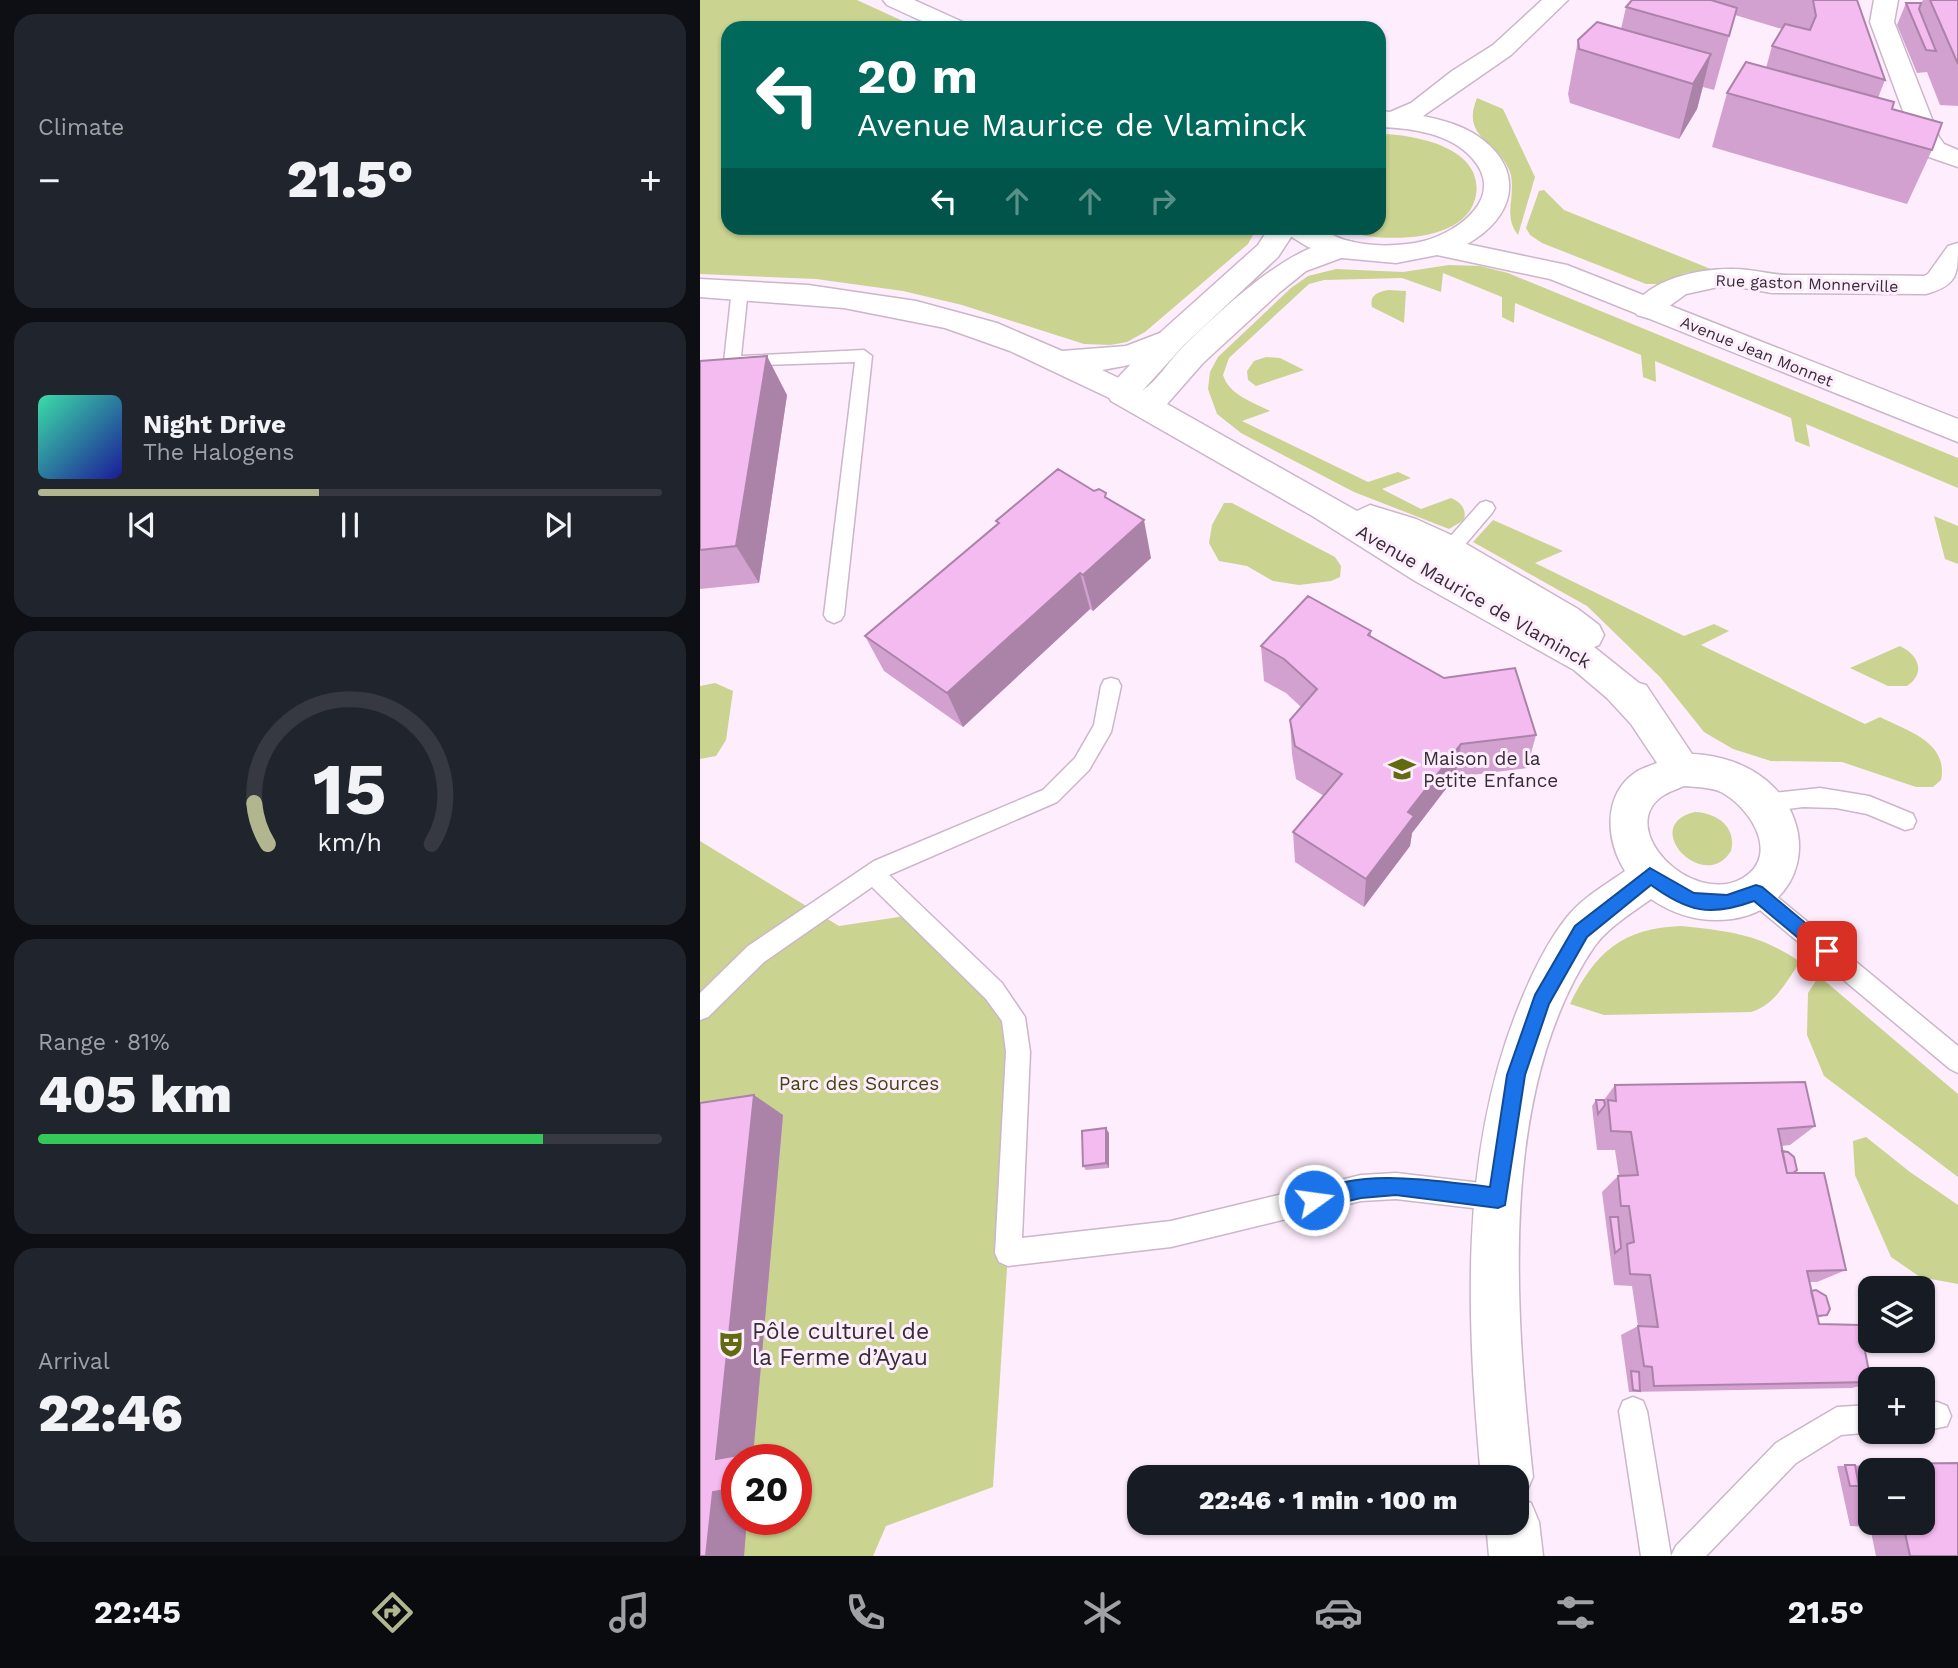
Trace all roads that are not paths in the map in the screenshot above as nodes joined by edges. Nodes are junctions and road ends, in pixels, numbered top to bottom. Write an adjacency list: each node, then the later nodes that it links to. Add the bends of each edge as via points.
1 (895, 0): 4 (street)
2 (1556, 0): 5 (street)
3 (1886, 0): 8 (street, via 1882,22 1926,138 1935,149)
4 (942, 21)
5 (1502, 50): 6 (street, via 1427,103); 7 (street, via 1464,106)
6 (1387, 119): 7 (street, via 1445,130)
7 (1466, 140): 9 (street, via 1495,173 1497,192)
8 (1958, 159)
9 (1490, 211): 12 (street, via 1470,232); 15 (street, Avenue Jean Monnet, via 1507,237)
10 (1278, 235): 19 (street, via 1268,251)
11 (1310, 235): 13 (street)
12 (1438, 247): 13 (street, via 1396,253); 15 (street, Avenue Jean Monnet)
13 (1342, 248): 21 (street, via 1296,265)
14 (1958, 252): 18 (street, Rue gaston Monnerville, via 1938,281 1926,285 1772,284 1718,278 1677,287)
15 (1557, 271): 18 (street, Avenue Jean Monnet)
16 (700, 289): 17 (street, Avenue Maurice de Vlaminck)
17 (740, 289): 20 (street, Avenue Maurice de Vlaminck, via 865,300 926,313 986,330); 26 (lane, via 732,362 864,356)
18 (1647, 308): 22 (street, Avenue Jean Monnet)
19 (1173, 338): 20 (street, via 1131,355); 21 (street)
20 (1059, 362): 21 (street, Avenue Maurice de Vlaminck)
21 (1135, 400): 23 (street, Avenue Maurice de Vlaminck)
22 (1958, 431)
23 (1326, 508): 25 (street, Avenue Maurice de Vlaminck, via 1388,523); 27 (street, Avenue Maurice de Vlaminck, via 1427,572)
24 (1486, 508): 25 (lane)
25 (1450, 550): 27 (lane, via 1446,558 1450,568 1504,601); 29 (street, Avenue Maurice de Vlaminck, via 1581,630 1612,664)
26 (834, 615)
27 (1539, 632): 29 (street, Avenue Maurice de Vlaminck, via 1604,673)
28 (1111, 686): 33 (lane, via 1104,726 1082,764 1050,796)
29 (1648, 717): 30 (street, Avenue Maurice de Vlaminck)
30 (1682, 770): 31 (street, via 1726,776); 34 (street, via 1657,778 1632,803 1629,840)
31 (1763, 803): 32 (lane, via 1812,797 1850,799); 35 (street, via 1778,830 1780,858 1767,883)
32 (1905, 821)
33 (873, 874): 36 (lane, via 756,954); 38 (lane, via 994,991 1013,1017 1018,1052 1008,1253 1171,1234 1361,1188 1396,1186)
34 (1650, 876): 35 (street, via 1694,901 1727,903); 38 (street, via 1581,932 1542,1001 1516,1075)
35 (1756, 892): 37 (lane)
36 (700, 1009)
37 (1958, 1061)
38 (1498, 1198): 41 (street, via 1495,1313)
39 (1633, 1411): 44 (lane)
40 (1858, 1419): 45 (lane, via 1837,1420 1786,1453)
41 (1506, 1465)
42 (1514, 1535): 43 (street)
43 (1516, 1556)
44 (1656, 1556)
45 (1686, 1556)

